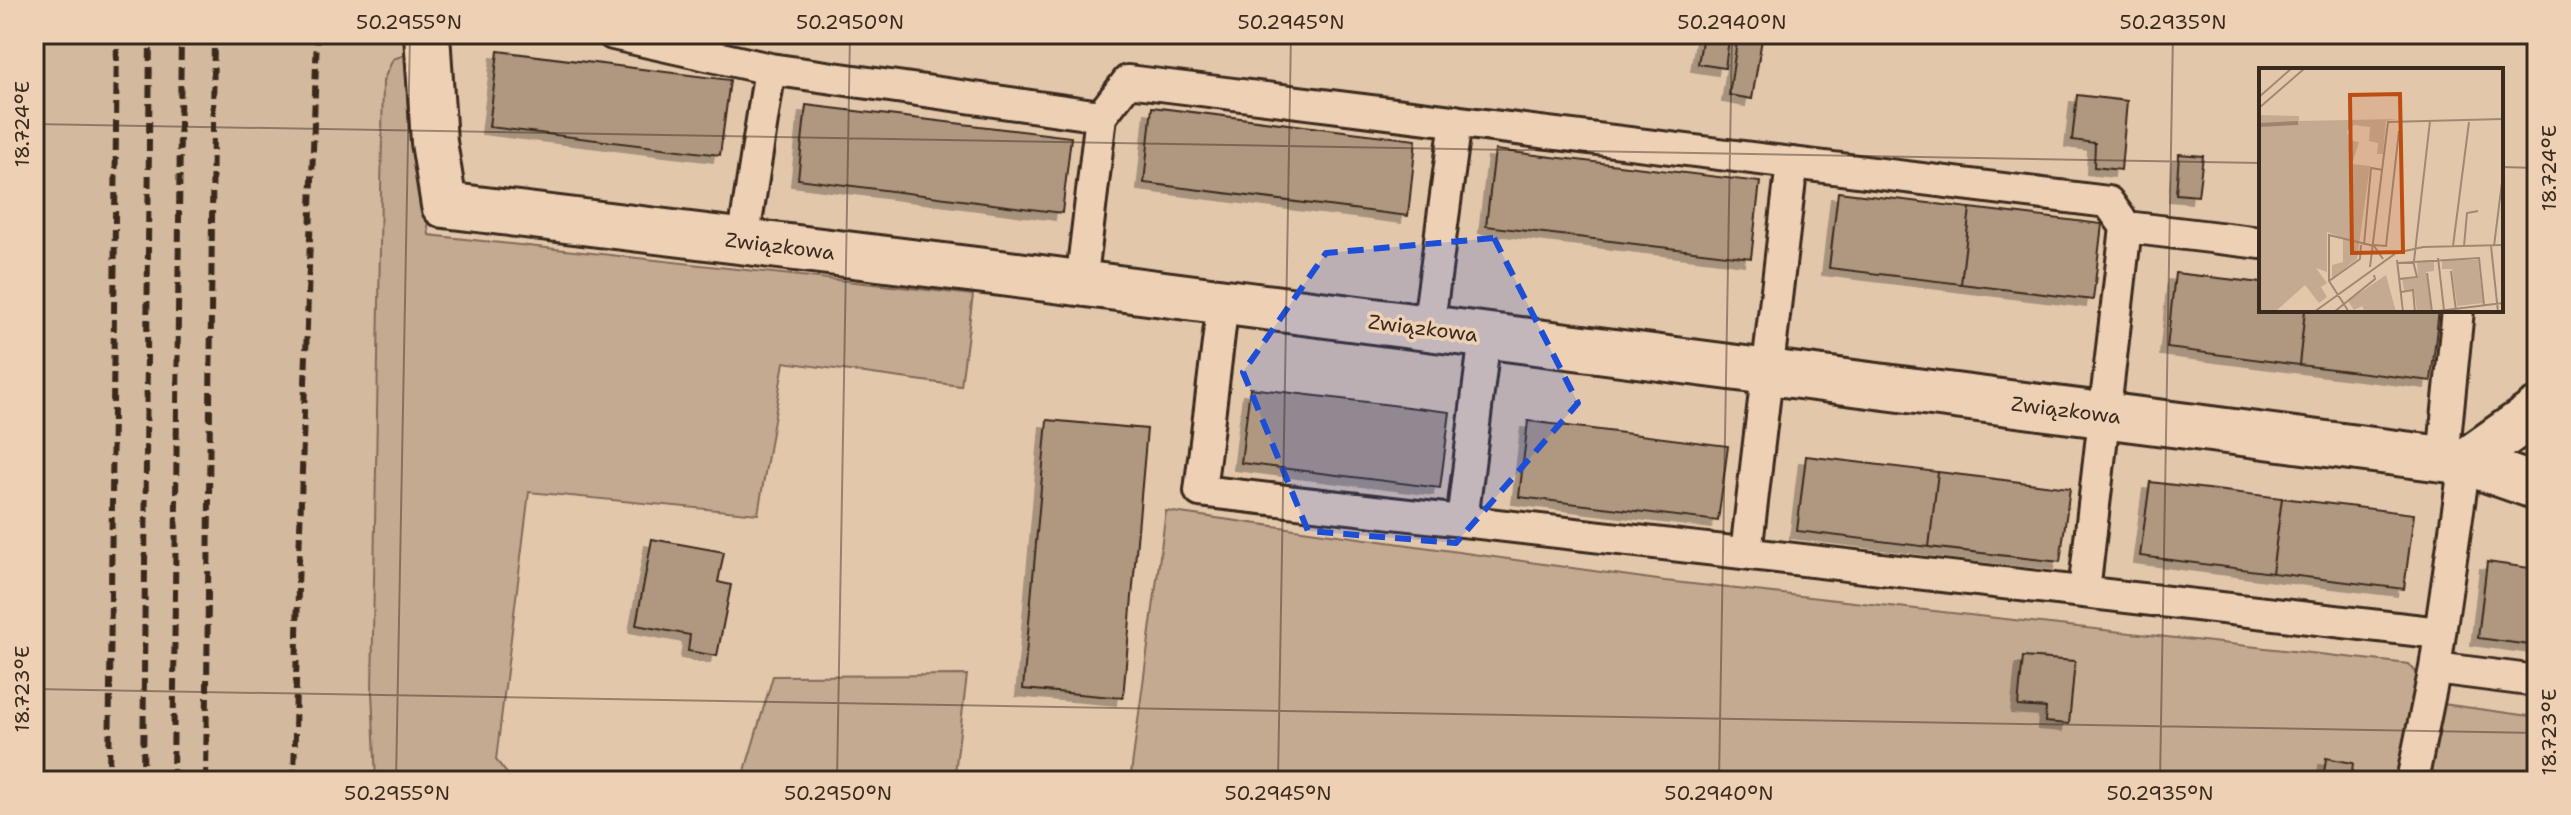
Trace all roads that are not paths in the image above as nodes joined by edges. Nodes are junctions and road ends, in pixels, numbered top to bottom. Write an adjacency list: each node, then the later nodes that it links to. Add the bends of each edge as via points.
1 (427, 34): 8 (street, Związkowa, via 444,205)
2 (613, 34): 3 (lane)
3 (770, 69): 4 (lane); 8 (lane)
4 (1101, 116): 5 (lane, via 1128,81); 10 (lane)
5 (1456, 121): 6 (lane); 13 (lane)
6 (1792, 163): 7 (lane, via 2108,202); 15 (lane)
7 (2126, 227): 9 (lane); 17 (lane)
8 (743, 242): 10 (street, Związkowa)
9 (2259, 243)
10 (1081, 284): 11 (street, Związkowa)
11 (1223, 302): 13 (street, Związkowa); 20 (lane, via 1200,491)
12 (2458, 312): 18 (lane)
13 (1428, 329): 14 (street, Związkowa)
14 (1485, 336): 15 (street, Związkowa); 20 (lane)
15 (1767, 372): 17 (street, Związkowa); 21 (lane)
16 (2537, 411): 18 (street)
17 (2105, 416): 18 (street, Związkowa); 22 (lane)
18 (2454, 460): 19 (street, Związkowa); 23 (lane)
19 (2537, 487)
20 (1462, 521): 21 (lane)
21 (1746, 553): 22 (lane)
22 (2084, 592): 23 (lane)
23 (2440, 633): 24 (lane)
24 (2435, 668): 25 (lane); 26 (lane)
25 (2537, 681)
26 (2412, 781)

